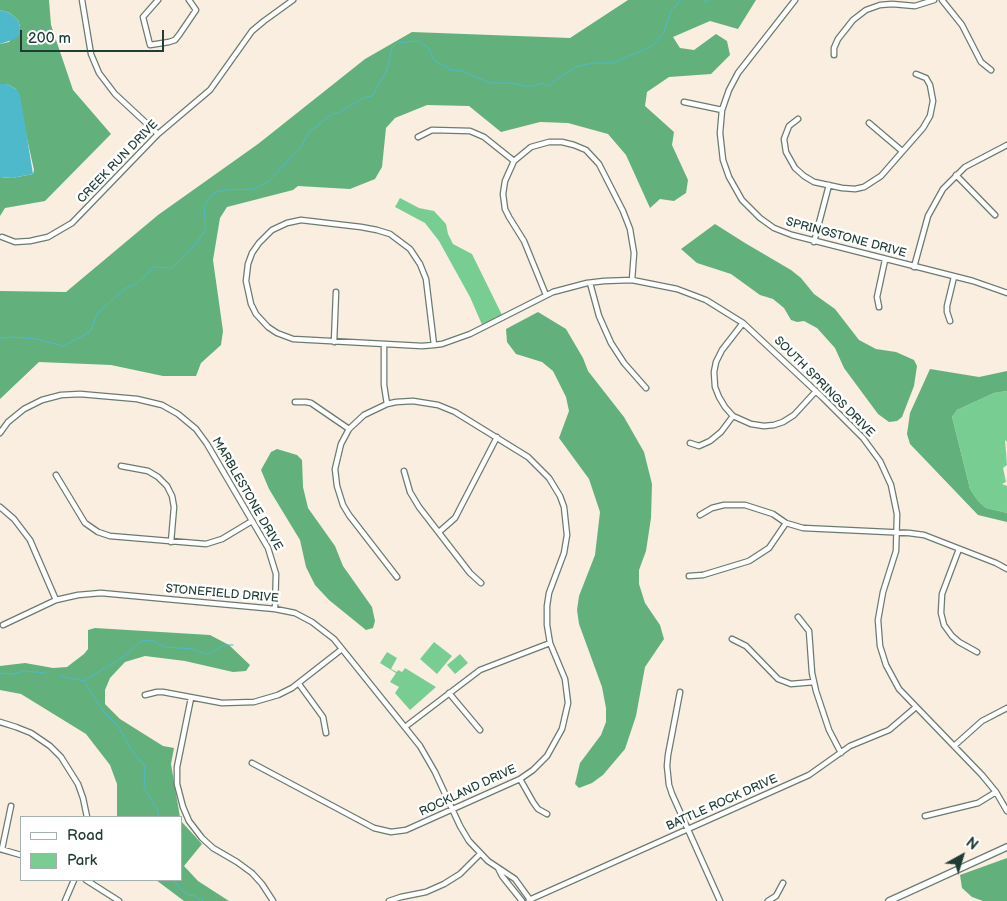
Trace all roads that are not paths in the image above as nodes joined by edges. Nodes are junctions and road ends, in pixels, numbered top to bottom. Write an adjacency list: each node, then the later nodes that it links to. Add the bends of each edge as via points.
1 (82, 0): 15 (street, via 91,54 99,73 110,88)
2 (158, 0): 3 (street, via 143,18 153,46 179,36 196,10)
3 (188, 0)
4 (293, 0): 15 (street, CREEK RUN DRIVE, via 258,25 210,90)
5 (795, 0): 12 (street, SPRINGSTONE DRIVE, via 738,73)
6 (934, 0): 8 (street, via 915,6 892,4 866,10 838,39)
7 (942, 0): 9 (street, via 962,25 981,62)
8 (834, 55)
9 (991, 70)
10 (916, 74): 18 (street, via 926,78 930,85 932,107 925,124)
11 (684, 102): 12 (street)
12 (722, 110): 24 (street, SPRINGSTONE DRIVE, via 723,160 742,200 774,228)
13 (798, 119): 21 (street, via 785,133 788,158 804,176)
14 (869, 123): 18 (street)
15 (158, 134): 23 (street, CREEK RUN DRIVE, via 67,227 48,237 30,241 15,242)
16 (418, 137): 19 (street, via 432,130 470,131 484,137)
17 (1007, 144): 20 (street, SPRINGSTONE DRIVE, via 979,158)
18 (902, 151): 21 (street, via 881,176 864,187 850,189)
19 (514, 161): 28 (street, via 531,147 553,141 574,144 593,156 630,229 634,253); 32 (street, via 505,181 504,203)
20 (956, 175): 22 (street); 26 (street, SPRINGSTONE DRIVE, via 932,208)
21 (829, 185): 24 (street)
22 (995, 215)
23 (2, 237)
24 (814, 242): 25 (street, SPRINGSTONE DRIVE)
25 (885, 260): 26 (street, SPRINGSTONE DRIVE); 33 (street, via 877,298)
26 (914, 267): 27 (street, SPRINGSTONE DRIVE)
27 (954, 277): 31 (street, SPRINGSTONE DRIVE); 34 (street, via 947,306)
28 (632, 280): 29 (street, SOUTH SPRINGS DRIVE); 35 (street, SOUTH SPRINGS DRIVE, via 692,294)
29 (590, 283): 32 (street, SOUTH SPRINGS DRIVE); 39 (street, via 611,343)
30 (336, 292): 36 (street)
31 (1007, 293)
32 (546, 295): 38 (street, SOUTH SPRINGS DRIVE, via 470,334)
33 (879, 307)
34 (950, 321)
35 (743, 323): 40 (street, SOUTH SPRINGS DRIVE); 43 (street, via 722,350 714,372 718,397)
36 (334, 342): 37 (street, SOUTH SPRINGS DRIVE); 38 (street, SOUTH SPRINGS DRIVE, via 292,339 282,335 263,322 251,304 246,281 250,258 263,238 282,225 301,220 323,221 377,230 402,242 416,256 424,274)
37 (384, 344): 38 (street, SOUTH SPRINGS DRIVE); 42 (street)
38 (434, 345)
39 (646, 388)
40 (816, 392): 43 (street, via 794,415 774,425 751,424); 56 (street, SOUTH SPRINGS DRIVE, via 863,438 880,461 894,495)
41 (295, 402): 44 (street, via 311,404)
42 (387, 404): 44 (street, ROCKLAND DRIVE, via 364,415); 46 (street, ROCKLAND DRIVE, via 413,401 438,405)
43 (733, 416): 47 (street, via 710,441 699,446)
44 (349, 429): 61 (street, ROCKLAND DRIVE, via 336,461 339,495 349,515)
45 (0, 433): 53 (street, MARBLESTONE DRIVE, via 24,410 56,396 80,394 154,402 178,414 202,436)
46 (497, 438): 55 (street, via 451,523); 68 (street, ROCKLAND DRIVE, via 542,468 564,507 566,545 547,606)
47 (690, 444)
48 (121, 466): 57 (street, via 148,471 167,486 174,507)
49 (404, 471): 55 (street, via 414,500)
50 (56, 475): 57 (street, via 82,519 92,528 110,536)
51 (0, 507): 63 (street, via 30,540)
52 (700, 515): 54 (street, via 724,505 745,505 773,514)
53 (252, 521): 57 (street, via 212,543); 64 (street, MARBLESTONE DRIVE, via 274,564 277,584)
54 (786, 523): 56 (street, via 803,528); 60 (street, via 769,548 750,561)
55 (439, 532): 62 (street, via 470,573)
56 (898, 533): 58 (street, via 924,535); 77 (street, SOUTH SPRINGS DRIVE, via 880,606 879,637 890,674)
57 (171, 542)
58 (959, 549): 59 (street); 70 (street, via 942,594 941,613 952,636)
59 (1007, 569)
60 (689, 576)
61 (398, 577)
62 (481, 582)
63 (56, 600): 64 (street, STONEFIELD DRIVE, via 101,593); 66 (street, STONEFIELD DRIVE)
64 (275, 609): 69 (street, STONEFIELD DRIVE, via 295,613 312,622)
65 (798, 617): 71 (street, via 809,632)
66 (3, 625)
67 (732, 639): 71 (street, via 746,646 778,679 797,685)
68 (550, 643): 74 (street, via 487,666); 86 (street, ROCKLAND DRIVE, via 566,685 565,720 548,756)
69 (342, 649): 72 (street); 80 (street, STONEFIELD DRIVE)
70 (977, 652)
71 (814, 682): 84 (street, via 829,730)
72 (299, 684): 76 (street, via 272,697 243,704); 82 (street, via 323,717)
73 (680, 692): 94 (street, via 667,766 670,791)
74 (449, 693): 80 (street); 81 (street)
75 (145, 696): 76 (street, via 163,692)
76 (191, 698): 105 (street, via 177,767 177,784 183,807 202,838 252,873)
77 (916, 708): 83 (street, SOUTH SPRINGS DRIVE); 84 (street, BATTLE ROCK DRIVE, via 889,730)
78 (1007, 708): 83 (street, via 982,721)
79 (0, 722): 92 (street, via 31,733 61,757 78,784)
80 (405, 727): 89 (street, STONEFIELD DRIVE, via 429,761)
81 (480, 730)
82 (326, 733)
83 (954, 746): 87 (street, SOUTH SPRINGS DRIVE)
84 (841, 753): 94 (street, BATTLE ROCK DRIVE, via 809,775)
85 (252, 763): 89 (street, ROCKLAND DRIVE, via 382,831 406,830)
86 (520, 778): 89 (street, ROCKLAND DRIVE); 91 (street, via 538,809)
87 (996, 792): 90 (street, SOUTH SPRINGS DRIVE); 93 (street, via 978,803)
88 (11, 806): 96 (street)
89 (452, 810): 97 (street, STONEFIELD DRIVE, via 465,836)
90 (1007, 811)
91 (547, 814)
92 (87, 816)
93 (925, 816)
94 (688, 830): 108 (street, BATTLE ROCK DRIVE); 109 (street)
95 (1007, 847): 111 (street)
96 (1, 849): 98 (street)
97 (480, 854): 99 (street, STONEFIELD DRIVE); 106 (street, via 460,874 444,884)
98 (20, 855)
99 (498, 868): 107 (street, STONEFIELD DRIVE); 108 (street, STONEFIELD DRIVE, via 515,879)
100 (74, 881): 103 (street)
101 (88, 881): 104 (street)
102 (782, 883): 110 (street, via 776,896)
103 (65, 901)
104 (119, 901)
105 (273, 901)
106 (389, 901)
107 (522, 901)
108 (530, 901)
109 (720, 901)
110 (768, 901)
111 (889, 901)

